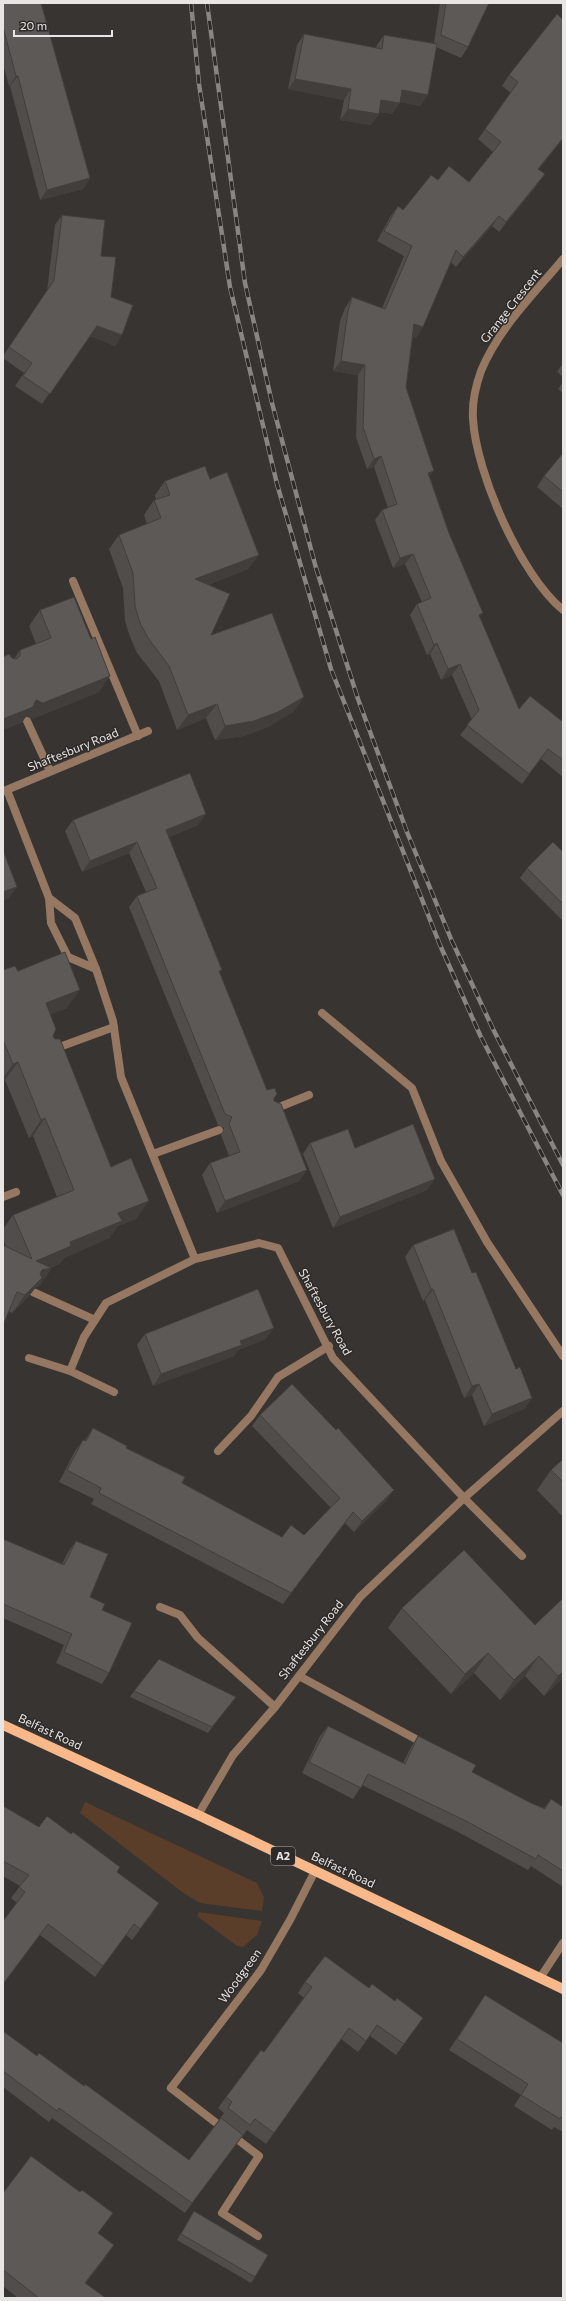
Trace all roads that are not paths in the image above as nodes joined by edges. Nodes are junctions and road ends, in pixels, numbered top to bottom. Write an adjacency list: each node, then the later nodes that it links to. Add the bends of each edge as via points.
1 (563, 259): 3 (street, Grange Crescent, via 505,329 491,350 481,372 475,395 473,419 481,458 496,505 519,554 552,601)
2 (73, 581): 6 (street)
3 (563, 610)
4 (27, 721): 7 (street)
5 (148, 731): 6 (street, Shaftesbury Road)
6 (138, 736): 7 (street, Shaftesbury Road)
7 (50, 771): 8 (street, Shaftesbury Road)
8 (5, 791): 9 (street, Shaftesbury Road)
9 (49, 898): 10 (street, via 75,918); 10 (street, Shaftesbury Road, via 51,923 68,957)
10 (96, 969): 12 (street)
11 (322, 1013): 24 (street, via 412,1088 441,1161 487,1242)
12 (114, 1027): 13 (street); 17 (street, via 121,1077)
13 (46, 1052)
14 (309, 1095): 15 (street)
15 (271, 1110)
16 (219, 1130): 17 (street)
17 (153, 1154): 20 (street)
18 (16, 1192): 19 (street)
19 (3, 1197)
20 (195, 1259): 22 (street, Shaftesbury Road, via 106,1303); 23 (street, Shaftesbury Road, via 259,1243 278,1248)
21 (33, 1292): 22 (street)
22 (95, 1320): 26 (street, Shaftesbury Road, via 84,1337)
23 (329, 1346): 29 (street, via 278,1377 251,1416); 30 (street, Shaftesbury Road, via 333,1358)
24 (563, 1356)
25 (29, 1358): 26 (street)
26 (70, 1370): 27 (street)
27 (114, 1392)
28 (563, 1411): 30 (street, Shaftesbury Road)
29 (218, 1451)
30 (464, 1498): 31 (street, Shaftesbury Road); 33 (street, Shaftesbury Road, via 360,1597)
31 (522, 1556)
32 (160, 1607): 34 (street, via 180,1615 198,1638)
33 (299, 1676): 34 (street, Shaftesbury Road); 36 (street)
34 (275, 1707): 37 (street, Shaftesbury Road, via 233,1755)
35 (3, 1725): 37 (main road, Belfast Road / A2)
36 (426, 1745)
37 (198, 1815): 38 (main road, Belfast Road / A2)
38 (316, 1871): 40 (main road, Belfast Road / A2); 42 (street, Woodgreen, via 261,1970 171,2088 259,2156 222,2213)
39 (563, 1943): 40 (street)
40 (540, 1978): 41 (main road, Belfast Road / A2)
41 (563, 1988)
42 (258, 2236)

